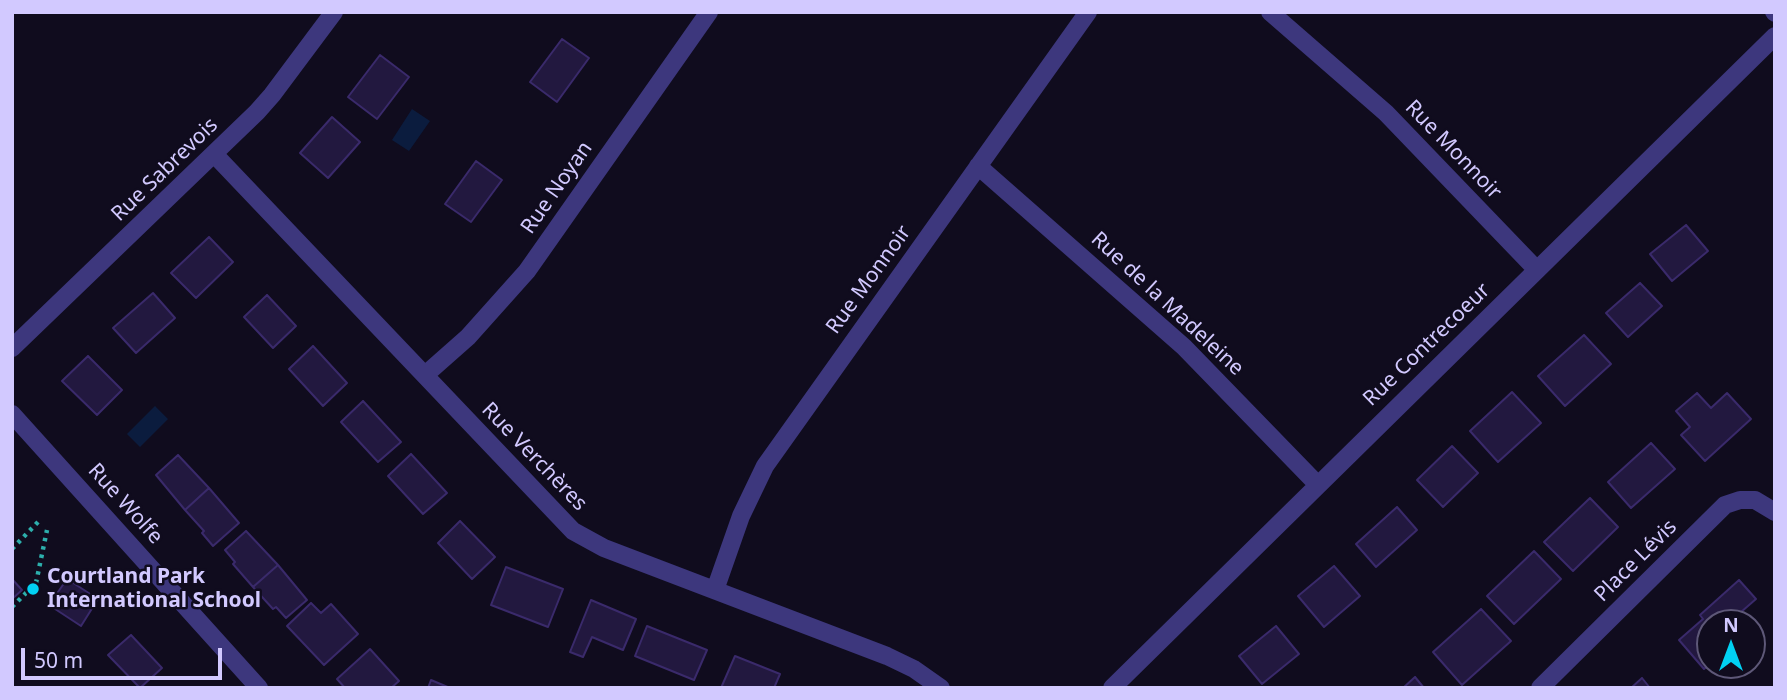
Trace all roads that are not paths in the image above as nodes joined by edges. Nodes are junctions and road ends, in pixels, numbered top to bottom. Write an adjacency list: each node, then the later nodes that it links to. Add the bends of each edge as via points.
1 (334, 12): 6 (street, Rue Sabrevois, via 272,95)
2 (709, 12): 10 (street, Rue Noyan, via 527,271 468,337)
3 (1088, 12): 7 (street, Rue Monnoir)
4 (1270, 12): 8 (street, Rue Monnoir, via 1395,122)
5 (1775, 36): 8 (street, Rue Contrecoeur)
6 (215, 155): 9 (street, Rue Sabrevois); 10 (street, Rue Verchères)
7 (978, 166): 12 (street, Rue de la Madeleine, via 1175,338); 14 (street, Rue Monnoir, via 765,466 741,516)
8 (1536, 269): 12 (street, Rue Contrecoeur)
9 (12, 348)
10 (425, 375): 14 (street, Rue Verchères, via 573,531)
11 (12, 414): 15 (street, Rue Wolfe)
12 (1317, 484): 17 (street, Rue Contrecoeur)
13 (1775, 512): 18 (street, Place Lévis, via 1755,500 1725,505)
14 (715, 590): 16 (street, Rue Verchères, via 894,659)
15 (259, 688)
16 (941, 688)
17 (1112, 688)
18 (1540, 688)

